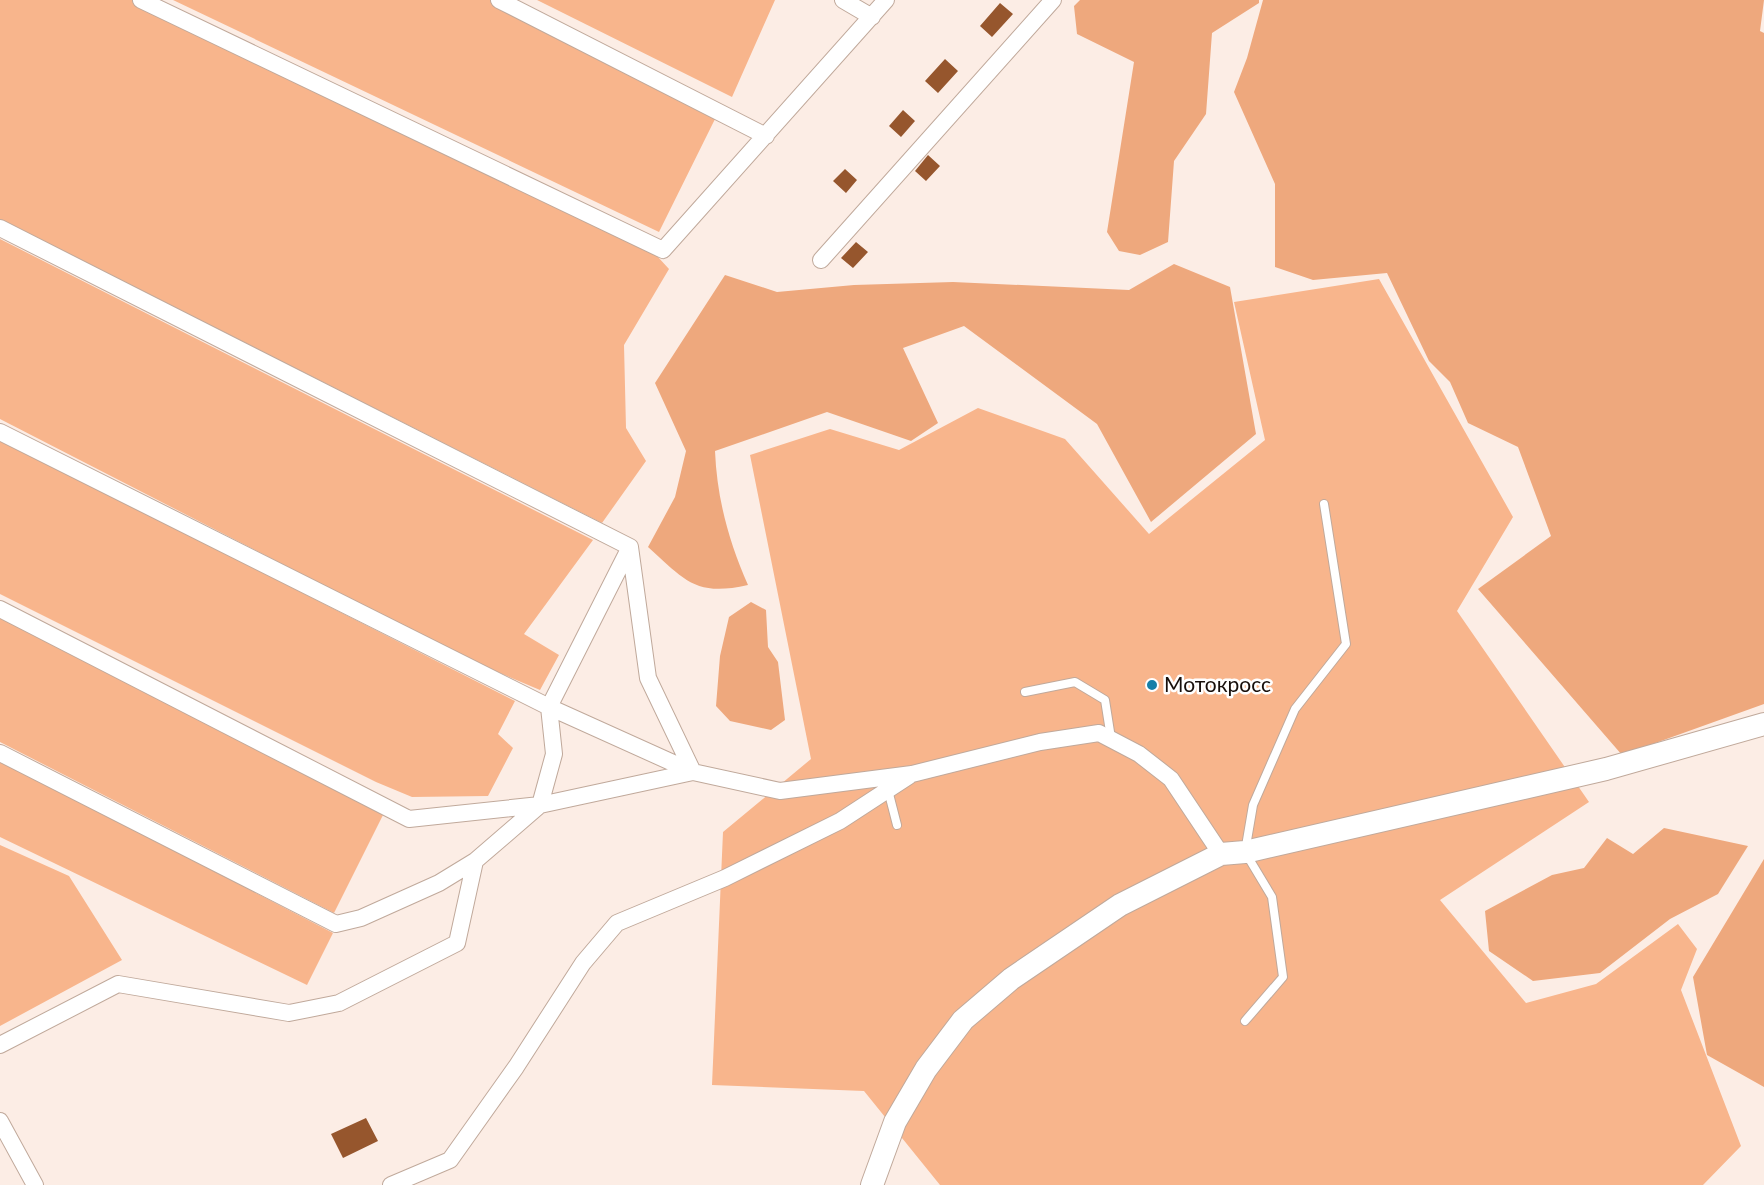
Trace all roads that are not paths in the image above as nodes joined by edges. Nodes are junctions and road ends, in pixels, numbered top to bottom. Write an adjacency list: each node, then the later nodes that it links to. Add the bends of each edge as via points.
1 (141, 0): 7 (street, via 663,250)
2 (499, 0): 7 (street)
3 (843, 0): 6 (street)
4 (886, 0): 6 (street)
5 (1053, 0): 9 (street)
6 (872, 17): 7 (street)
7 (766, 136)
8 (0, 228): 12 (street)
9 (821, 260)
10 (0, 432): 15 (street)
11 (1324, 504): 24 (lane, via 1346,644 1295,709 1253,805)
12 (630, 547): 15 (street); 19 (street, via 648,678)
13 (0, 609): 22 (street, via 409,819)
14 (1025, 692): 17 (lane, via 1075,682 1106,700)
15 (549, 707): 19 (street); 22 (street, via 554,754)
16 (1764, 723): 24 (street, via 1606,769)
17 (1111, 739): 20 (street, via 1099,733 1040,742); 25 (street, via 1139,754 1171,779)
18 (0, 753): 26 (street, via 336,924 361,918)
19 (693, 772): 20 (street, via 780,790); 22 (street)
20 (912, 774): 21 (street)
21 (888, 790): 23 (lane); 31 (street, via 840,821 725,878 617,923 583,963 450,1160)
22 (540, 805): 26 (street)
23 (897, 825)
24 (1245, 852): 25 (street); 27 (lane, via 1272,897 1283,977)
25 (1221, 854): 32 (street, via 1120,905 1011,979 963,1020 926,1069 895,1122)
26 (475, 861): 28 (street, via 456,943 339,1003 289,1013 118,984)
27 (1245, 1021)
28 (0, 1045)
29 (0, 1121): 30 (street)
30 (35, 1185)
31 (391, 1185)
32 (872, 1185)

